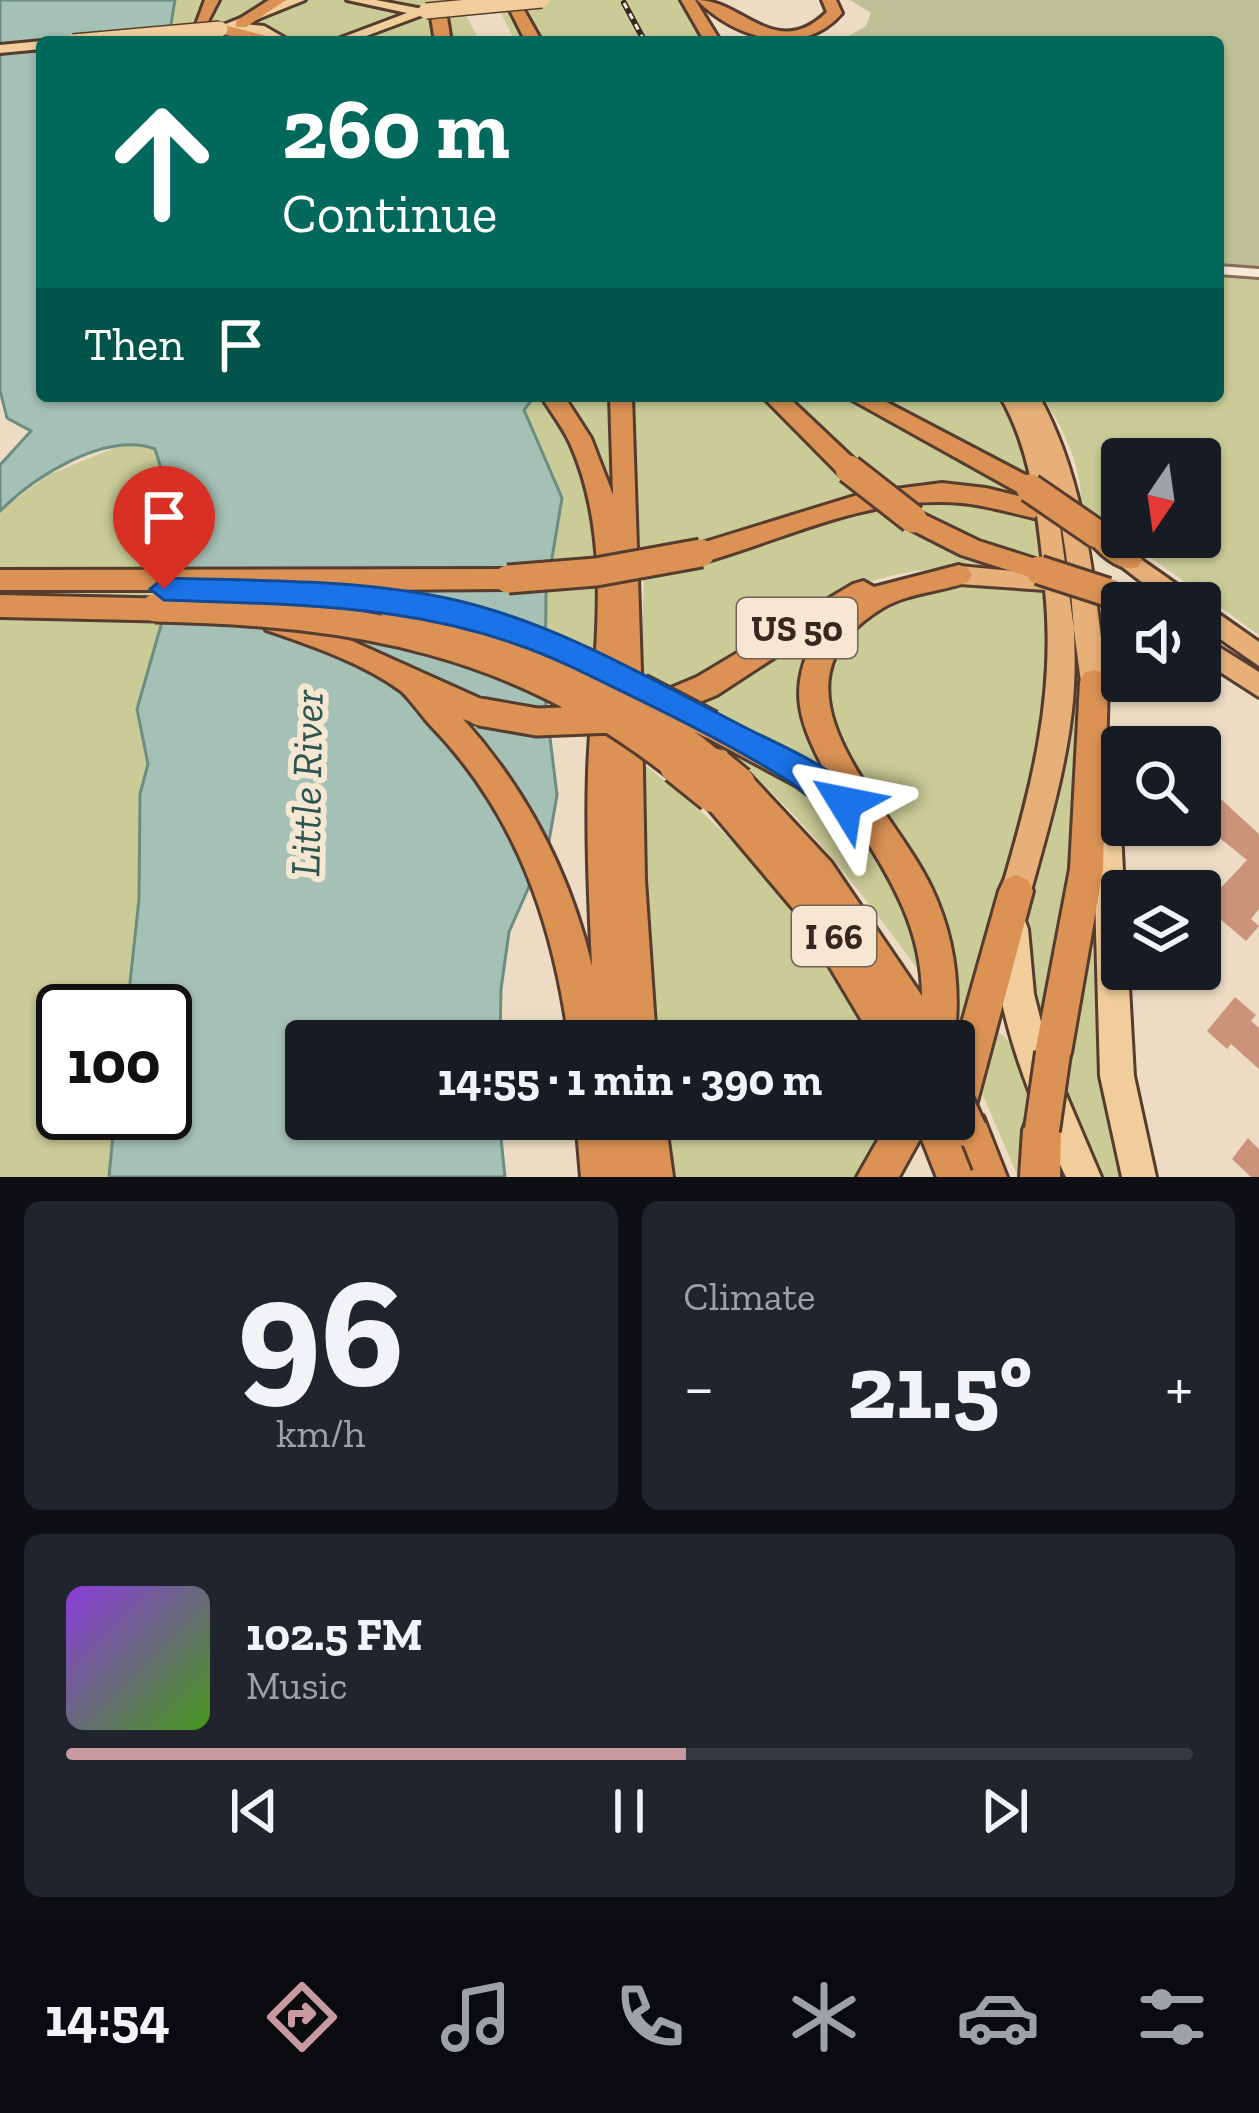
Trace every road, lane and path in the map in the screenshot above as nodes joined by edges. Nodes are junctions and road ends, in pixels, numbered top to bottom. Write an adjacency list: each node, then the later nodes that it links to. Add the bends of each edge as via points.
1 (196, 0): 14 (highway)
2 (212, 0): 14 (highway)
3 (542, 0): 9 (main road, bridge)
4 (688, 0): 20 (highway)
5 (704, 0): 6 (highway, via 732,23 776,34 822,26 835,13); 21 (highway)
6 (829, 0)
7 (358, 1): 9 (main road); 13 (main road, via 371,19)
8 (284, 3): 11 (highway); 17 (main road)
9 (429, 9): 13 (main road)
10 (518, 10): 19 (highway)
11 (241, 23): 12 (main road)
12 (220, 29): 15 (main road, bridge); 16 (highway)
13 (360, 33): 18 (main road)
14 (195, 35)
15 (141, 36)
16 (258, 36)
17 (275, 36)
18 (352, 36)
19 (531, 36)
20 (709, 36)
21 (726, 36)
22 (36, 46): 23 (main road)
23 (0, 49)
24 (1224, 270): 25 (street)
25 (1259, 273)
26 (556, 402): 52 (highway, via 592,459 608,526 604,852)
27 (620, 402): 53 (highway)
28 (779, 402): 35 (highway, bridge, via 913,519)
29 (866, 402): 32 (highway)
30 (1013, 402): 50 (highway, via 1043,478 1063,672 1052,756)
31 (1033, 402): 46 (highway, via 1063,473)
32 (1032, 498): 33 (highway, US 50, bridge); 37 (highway, US 50, bridge, via 902,492 700,553 570,575)
33 (1130, 560): 36 (highway, US 50)
34 (959, 574): 35 (highway, US 50); 45 (highway, US 50, bridge, via 847,598 698,691 578,723 464,707); 49 (highway, via 858,609 825,644 815,674 814,711 826,748)
35 (1040, 576): 38 (highway, bridge)
36 (1159, 582)
37 (0, 584): 39 (highway, I 66, via 260,590)
38 (1101, 596)
39 (389, 604): 48 (highway, I 66, bridge, via 471,625 565,663 660,719); 49 (highway, bridge, via 452,610 566,650 824,786)
40 (0, 606): 41 (highway, I 66)
41 (155, 608): 45 (highway, US 50, bridge, via 292,626); 48 (highway, I 66, bridge, via 305,611 436,637 542,680)
42 (1221, 628): 43 (highway)
43 (1259, 656)
44 (1221, 660): 47 (highway)
45 (393, 672): 51 (highway, via 454,727 506,792 543,860)
46 (1094, 682): 71 (highway, bridge, via 1089,871 1053,1053); 73 (main road, via 1118,1076)
47 (1259, 686)
48 (725, 790): 54 (highway, I 66, via 827,882)
49 (890, 848): 55 (highway, via 917,893 938,956)
50 (1016, 891): 56 (highway); 72 (main road, via 1022,1017)
51 (584, 1020)
52 (613, 1020)
53 (637, 1020)
54 (895, 1020)
55 (938, 1020)
56 (975, 1038)
57 (597, 1140): 64 (highway)
58 (623, 1140): 65 (highway)
59 (648, 1140): 66 (highway)
60 (899, 1140): 67 (highway)
61 (947, 1140): 68 (highway)
62 (954, 1140): 69 (highway, bridge)
63 (966, 1140): 70 (highway)
64 (601, 1177)
65 (626, 1177)
66 (652, 1177)
67 (877, 1177)
68 (938, 1177)
69 (955, 1177)
70 (987, 1177)
71 (1040, 1177)
72 (1084, 1177)
73 (1139, 1177)

